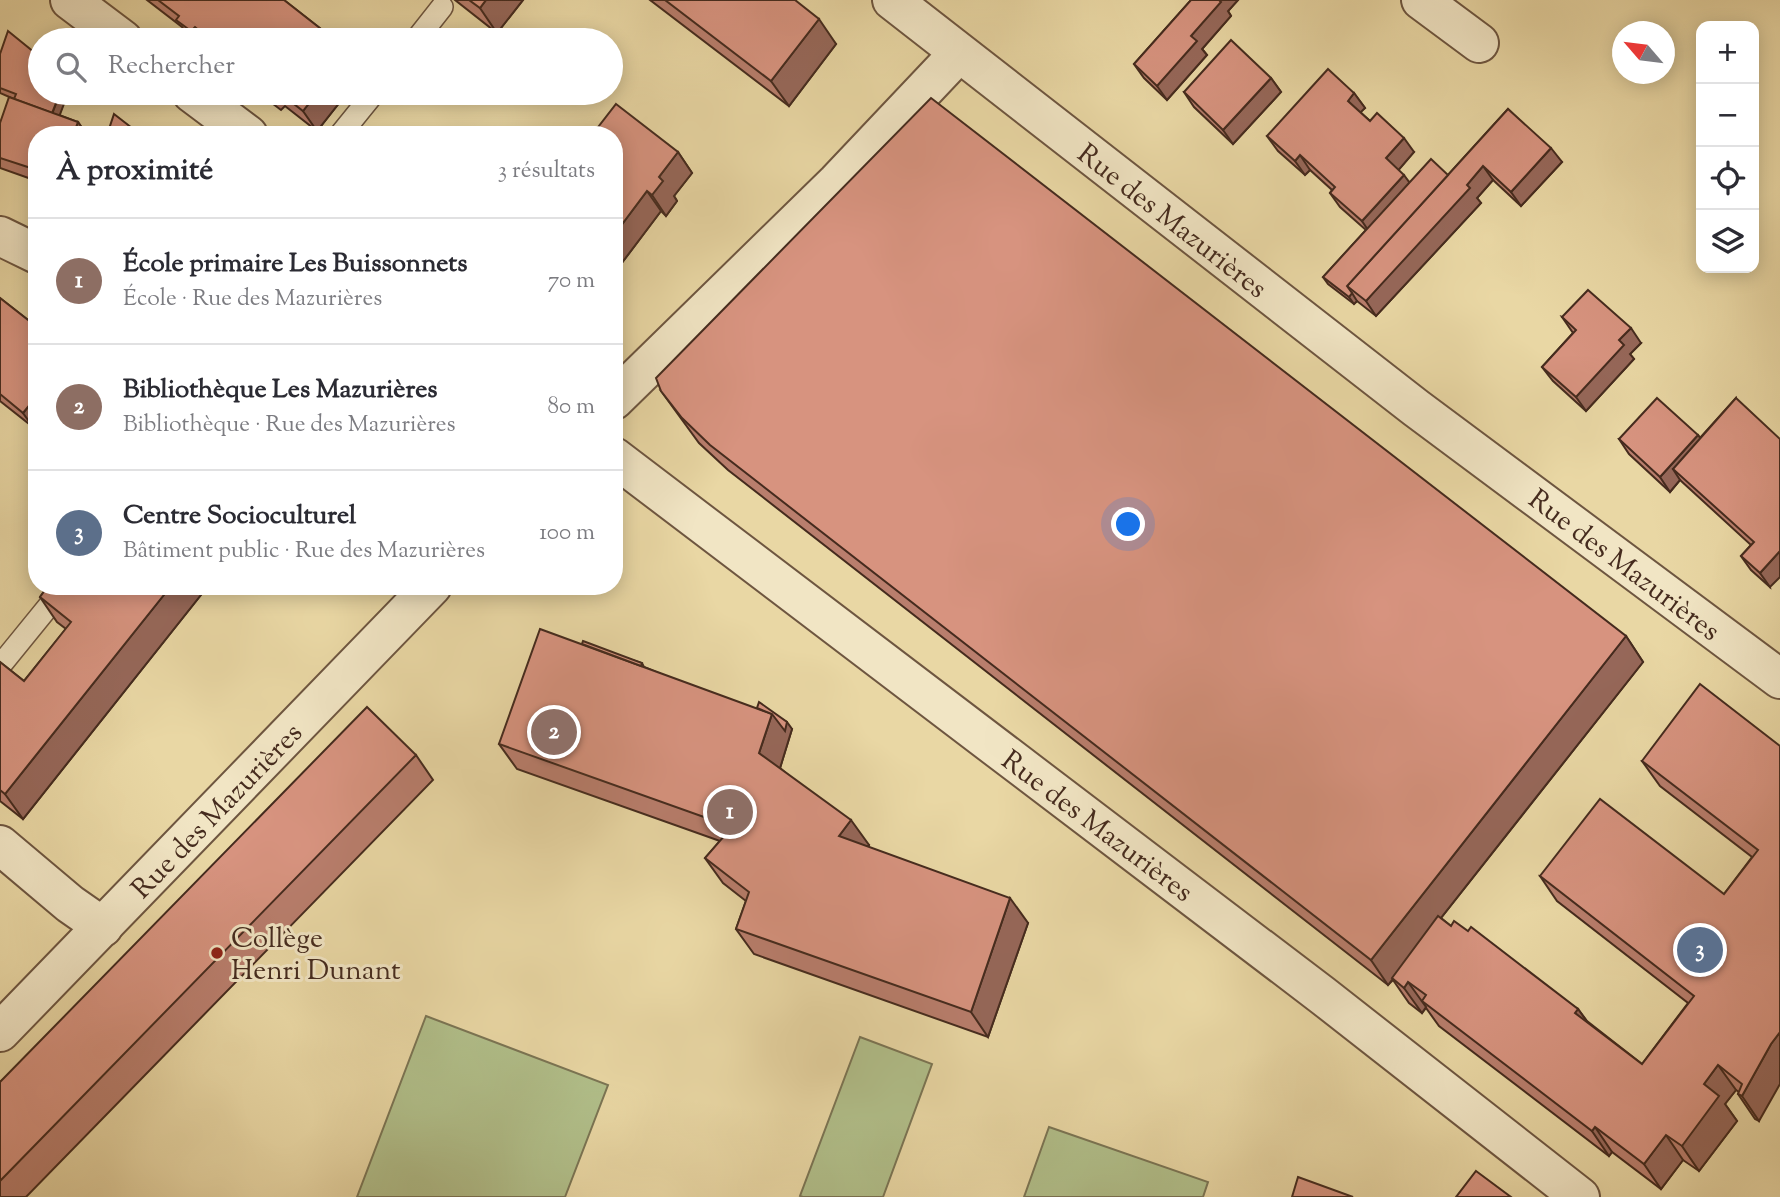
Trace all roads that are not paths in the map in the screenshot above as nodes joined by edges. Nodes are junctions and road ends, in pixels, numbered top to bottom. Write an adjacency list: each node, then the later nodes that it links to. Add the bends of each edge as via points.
1 (70, 0): 5 (street)
2 (892, 0): 8 (street, Rue des Mazurières)
3 (1421, 0): 7 (street)
4 (442, 7): 6 (lane)
5 (107, 28)
6 (425, 28)
7 (1479, 43)
8 (958, 54): 15 (street, via 837,182); 20 (street, Rue des Mazurières, via 1416,408)
9 (208, 105): 11 (street)
10 (364, 105): 12 (lane)
11 (236, 126)
12 (347, 126)
13 (0, 236): 14 (street)
14 (28, 250)
15 (623, 391)
16 (623, 464): 24 (street, Rue des Mazurières)
17 (58, 595): 19 (lane)
18 (423, 595): 22 (street, Rue des Mazurières)
19 (0, 666)
20 (1780, 679)
21 (0, 845): 22 (street)
22 (103, 927): 23 (street, Rue des Mazurières)
23 (0, 1032)
24 (1580, 1197)

